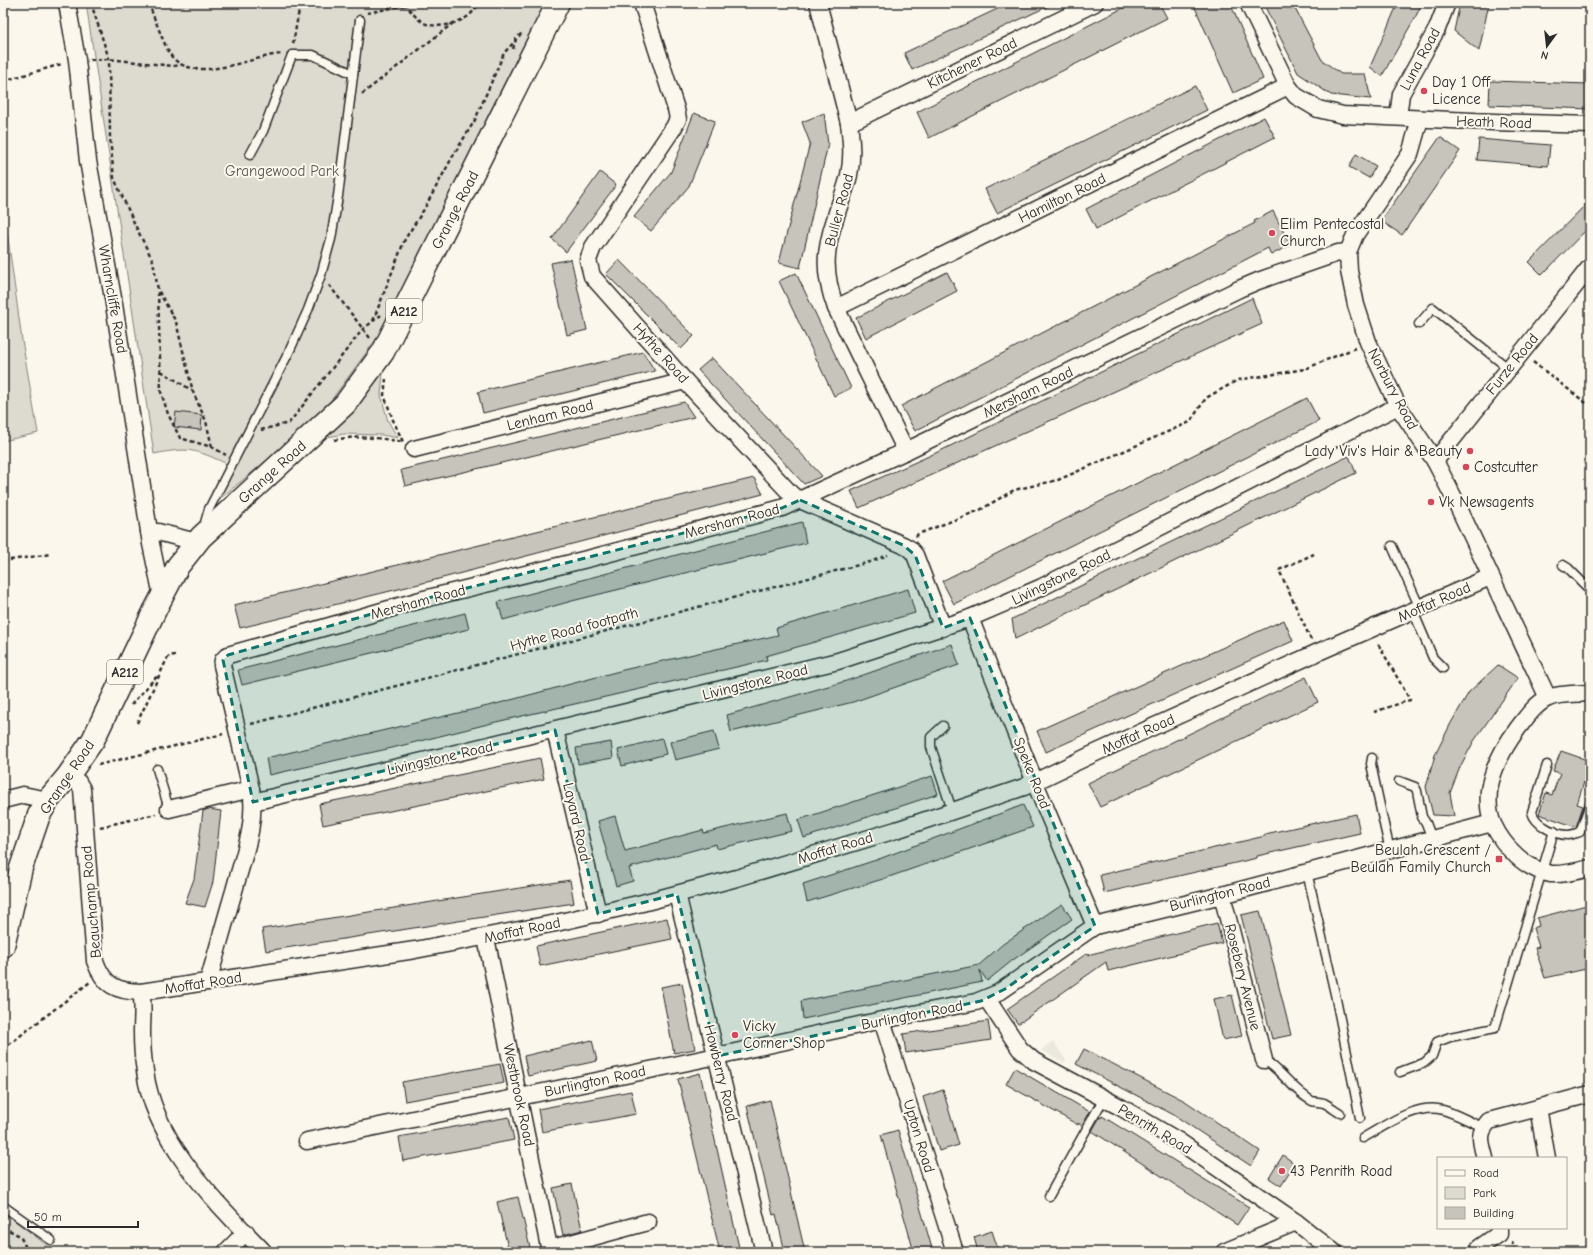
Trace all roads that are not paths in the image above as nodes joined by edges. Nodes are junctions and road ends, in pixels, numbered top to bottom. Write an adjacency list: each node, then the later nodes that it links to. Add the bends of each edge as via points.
1 (67, 3): 27 (street, Wharncliffe Road, via 77,60 88,161 113,298)
2 (558, 3): 28 (main road, Grange Road / A212, via 383,352 345,404)
3 (642, 3): 21 (street, Hythe Road, via 678,119 593,247 588,260 592,276)
4 (818, 3): 13 (street, Buller Road)
5 (1095, 3): 13 (street, Kitchener Road)
6 (1248, 3): 10 (street, Heath Road)
7 (1447, 3): 11 (street, Luna Road, via 1437,29 1401,94)
8 (360, 20): 9 (lane)
9 (353, 74): 15 (lane, via 313,55 292,55 263,131); 28 (lane, via 331,239 321,275 289,352 209,508)
10 (1288, 86): 11 (street, Heath Road, via 1296,96 1318,110 1343,115); 18 (street, Hamilton Road)
11 (1398, 117): 12 (street, Heath Road)
12 (1420, 119): 14 (street, Heath Road); 16 (street, Norbury Road, via 1410,154 1355,235)
13 (849, 123): 18 (street, Buller Road, via 849,176 826,256 829,291)
14 (1590, 125)
15 (250, 155)
16 (1348, 252): 22 (street, Norbury Road, via 1352,286 1362,325); 24 (street, Mersham Road, via 1239,289)
17 (1590, 267): 20 (street, Furze Road)
18 (836, 308): 24 (street, Buller Road)
19 (1419, 324): 20 (lane, via 1433,308)
20 (1508, 368): 25 (street, Furze Road)
21 (685, 381): 23 (street, Lenham Road); 26 (street, Hythe Road, via 777,480)
22 (1398, 406): 25 (street, Norbury Road); 35 (street, Livingstone Road, via 1042,587)
23 (414, 449)
24 (906, 451): 26 (street, Mersham Road)
25 (1435, 461): 31 (street, Norbury Road)
26 (800, 500): 36 (street, Hythe Road, via 906,546 915,555); 48 (street, Mersham Road, via 782,508 424,599 228,655 222,665)
27 (149, 532): 28 (street); 33 (street, Wharncliffe Road)
28 (198, 540): 33 (main road, Grange Road / A212, via 178,566)
29 (1392, 546): 34 (lane)
30 (1563, 565): 32 (lane)
31 (1490, 576): 34 (street, Moffat Road); 39 (street, Norbury Road)
32 (1590, 590)
33 (162, 596): 45 (main road, Grange Road / A212, via 93,740)
34 (1416, 610): 37 (lane, via 1433,658); 46 (street, Moffat Road)
35 (970, 618): 36 (street, Livingstone Road); 46 (street, Speke Road)
36 (943, 628): 41 (street, Livingstone Road, via 838,661)
37 (1444, 668)
38 (1590, 693): 39 (street)
39 (1548, 698): 54 (street, via 1527,717 1499,758 1489,791)
40 (943, 726): 53 (lane, via 931,737 931,747)
41 (555, 730): 48 (street, Livingstone Road); 63 (street, Layard Road)
42 (1372, 758): 57 (lane, via 1371,764)
43 (1547, 765): 55 (lane, via 1532,812 1541,826)
44 (157, 769): 52 (lane)
45 (68, 776): 50 (main road, Grange Road / A212); 68 (street, Beauchamp Road, via 78,782 82,789 95,960 99,974 119,989)
46 (1036, 781): 53 (street, Moffat Road); 64 (street, Speke Road)
47 (1399, 781): 56 (lane, via 1414,787 1417,791 1422,817)
48 (252, 796): 52 (street, Livingstone Road); 67 (street, via 252,823)
49 (3, 800): 50 (street, via 23,795)
50 (48, 800): 66 (main road, Grange Road / A212, via 39,815 21,868)
51 (1590, 804): 55 (lane, via 1580,832 1567,835)
52 (169, 809)
53 (952, 810): 61 (street, Moffat Road, via 812,856)
54 (1492, 823): 56 (street, Burlington Road); 59 (street, via 1501,840 1512,852 1528,865)
55 (1554, 831): 59 (lane)
56 (1432, 839): 57 (street, Burlington Road)
57 (1390, 850): 60 (street, Burlington Road)
58 (1590, 868): 59 (street, via 1560,874)
59 (1541, 871): 73 (lane, via 1495,1028 1437,1042 1432,1056 1424,1063)
60 (1307, 872): 62 (street, Burlington Road); 79 (lane)
61 (677, 894): 63 (street, Moffat Road); 71 (street, Howberry Road)
62 (1222, 895): 64 (street, Burlington Road); 72 (street, Rosebery Avenue)
63 (598, 914): 65 (street, Moffat Road)
64 (1095, 926): 69 (street, Burlington Road)
65 (486, 938): 67 (street, Moffat Road); 75 (street, Westbrook Road)
66 (3, 946)
67 (208, 982): 68 (street, Moffat Road)
68 (141, 992): 90 (street, via 145,1072 156,1112 186,1166)
69 (987, 999): 70 (street, Burlington Road); 76 (street, Penrith Road, via 1015,1043 1026,1055)
70 (882, 1020): 71 (street, Burlington Road); 97 (street, Upton Road)
71 (717, 1056): 75 (street, Burlington Road); 96 (street, Howberry Road)
72 (1264, 1060): 78 (lane, via 1273,1065 1312,1101 1323,1103)
73 (1400, 1072)
74 (1590, 1094): 77 (street)
75 (520, 1097): 82 (street, Burlington Road); 93 (street, Westbrook Road)
76 (1104, 1098): 85 (lane); 88 (street, Penrith Road, via 1180,1142)
77 (1538, 1108): 80 (street, via 1489,1121); 84 (street)
78 (1340, 1113)
79 (1360, 1118)
80 (1483, 1127): 81 (lane, via 1444,1110 1429,1108 1415,1111); 83 (street, via 1481,1140)
81 (1363, 1138)
82 (307, 1141)
83 (1485, 1157)
84 (1547, 1157)
85 (1049, 1196)
86 (3, 1206): 91 (lane)
87 (648, 1222): 93 (street)
88 (1296, 1222): 98 (street); 99 (street, Penrith Road)
89 (1499, 1229): 92 (street, via 1499,1234)
90 (246, 1232): 94 (street); 95 (street)
91 (51, 1240)
92 (1479, 1248)
93 (550, 1250)
94 (226, 1252)
95 (264, 1252)
96 (764, 1252)
97 (955, 1252)
98 (1224, 1252)
99 (1334, 1252)

